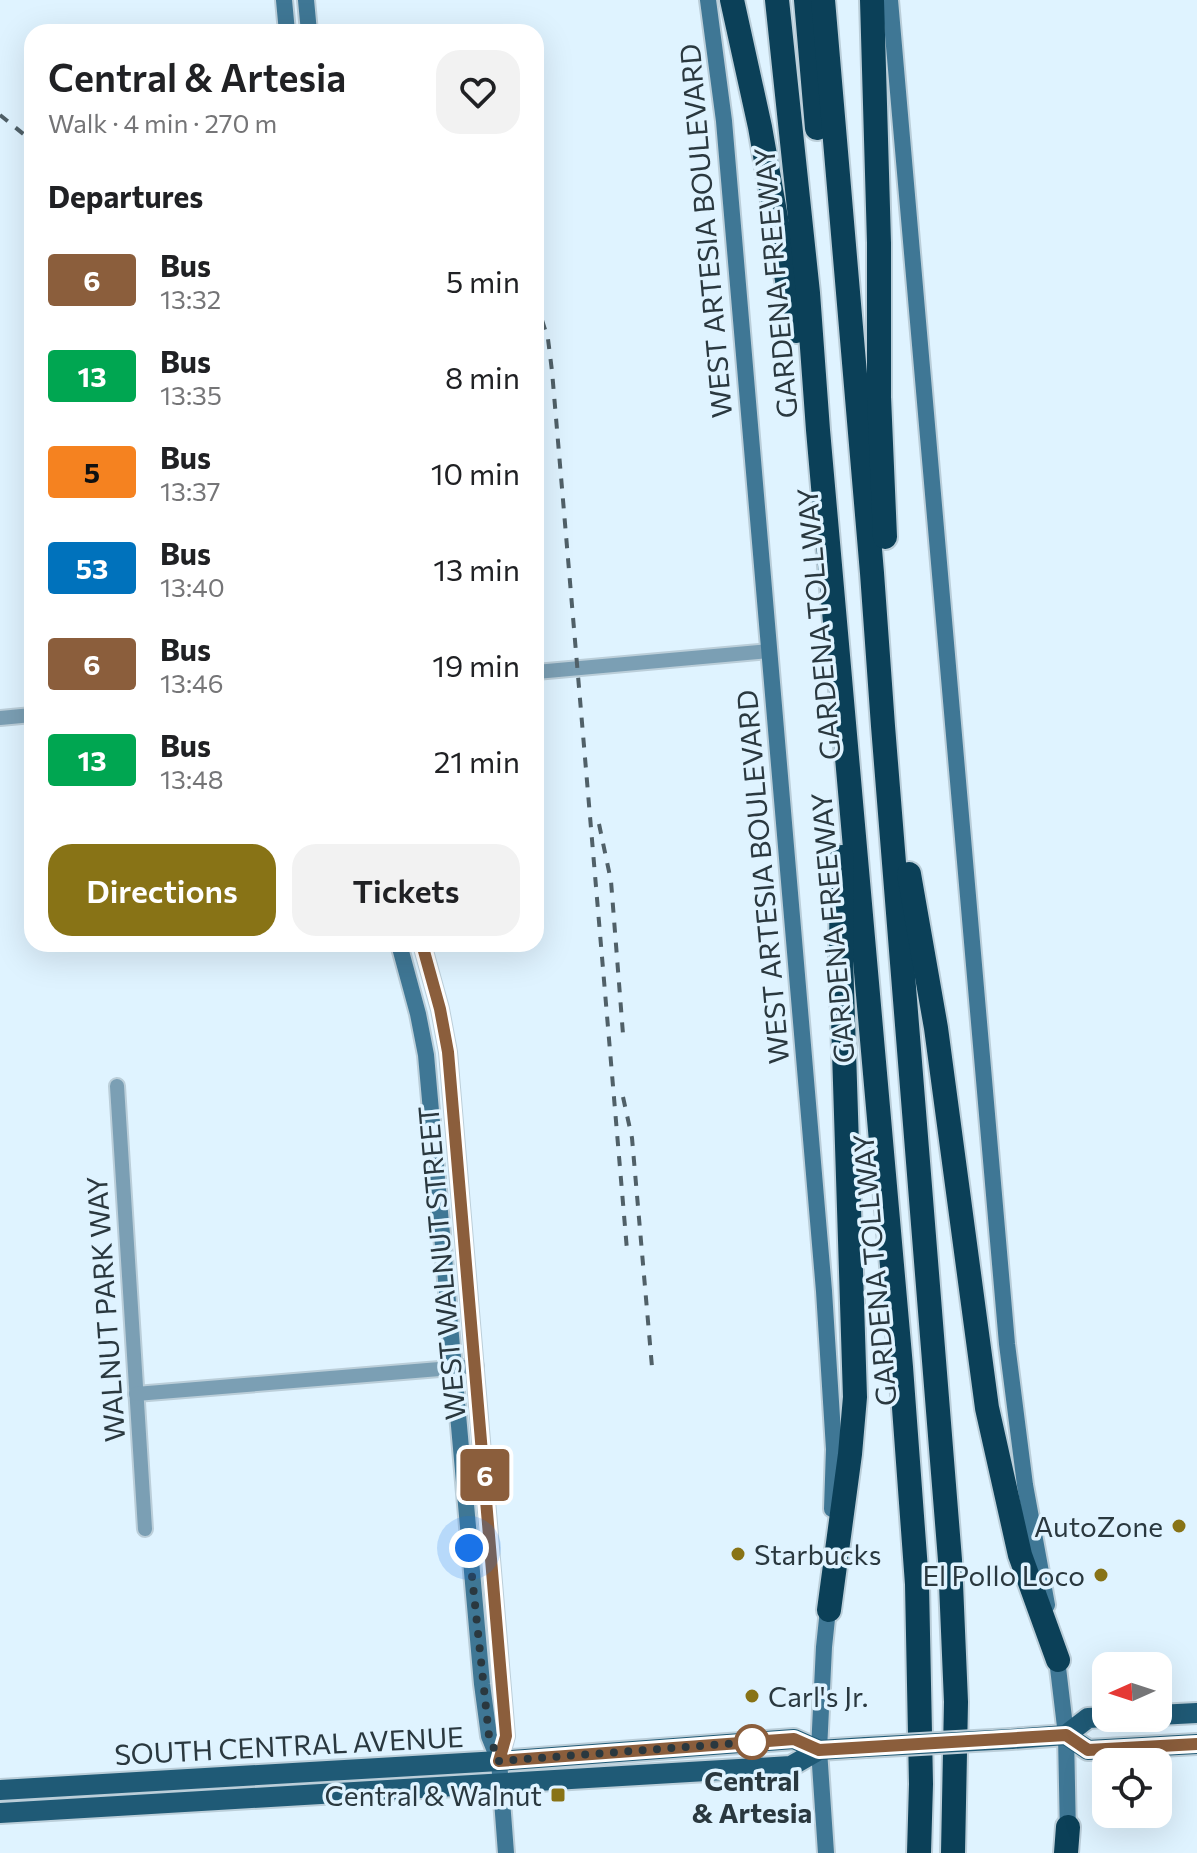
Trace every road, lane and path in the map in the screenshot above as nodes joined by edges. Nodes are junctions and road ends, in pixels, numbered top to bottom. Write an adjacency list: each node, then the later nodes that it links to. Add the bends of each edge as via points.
1 (284, 0): 11 (main road)
2 (306, 0): 12 (main road)
3 (708, 0): 15 (main road, WEST ARTESIA BOULEVARD, via 723,116)
4 (732, 0): 13 (highway, via 787,272)
5 (777, 0): 13 (highway, GARDENA FREEWAY)
6 (794, 0): 28 (highway, GARDENA TOLLWAY, via 920,1445)
7 (806, 0): 24 (highway, GARDENA TOLLWAY, via 909,1210)
8 (823, 0): 14 (highway)
9 (872, 0): 14 (highway, via 885,537)
10 (890, 0): 31 (main road, via 1007,1344 1031,1524)
11 (286, 24)
12 (308, 24)
13 (827, 526): 19 (highway, GARDENA FREEWAY)
14 (872, 573): 20 (highway)
15 (769, 651): 16 (street); 30 (main road, WEST ARTESIA BOULEVARD, via 829,1363 834,1449)
16 (544, 671)
17 (24, 716): 18 (street)
18 (0, 718)
19 (844, 719): 28 (highway, GARDENA FREEWAY); 30 (highway, via 841,957 855,1397)
20 (883, 726): 24 (highway); 31 (highway, via 936,1028 987,1408 1020,1555)
21 (401, 952): 26 (main road, WEST WALNUT STREET, via 426,1055)
22 (424, 952): 25 (main road, WEST WALNUT STREET, via 448,1052)
23 (117, 1086): 27 (street, WALNUT PARK WAY)
24 (924, 1239): 50 (highway, via 951,1576 956,1702)
25 (476, 1366): 26 (street); 39 (main road, WEST WALNUT STREET, via 506,1736)
26 (453, 1367): 27 (street); 39 (main road, WEST WALNUT STREET, via 482,1684 489,1736)
27 (136, 1394): 29 (street, WALNUT PARK WAY)
28 (909, 1481): 49 (highway, GARDENA FREEWAY, via 917,1584)
29 (145, 1529)
30 (829, 1610): 38 (main road, WEST ARTESIA BOULEVARD)
31 (1058, 1660): 35 (main road)
32 (1197, 1713): 33 (main road)
33 (1172, 1714)
34 (1092, 1718): 35 (main road)
35 (1066, 1735): 36 (main road, via 1088,1750); 38 (main road, SOUTH CENTRAL AVENUE, bridge); 46 (main road)
36 (1197, 1744)
37 (690, 1746): 38 (main road, SOUTH CENTRAL AVENUE, via 794,1739); 39 (main road, SOUTH CENTRAL AVENUE); 40 (main road)
38 (819, 1750): 40 (main road, SOUTH CENTRAL AVENUE, via 791,1766); 48 (main road, WEST ARTESIA BOULEVARD)
39 (499, 1761): 41 (main road); 42 (main road, SOUTH CENTRAL AVENUE)
40 (699, 1771): 41 (main road, SOUTH CENTRAL AVENUE)
41 (501, 1784): 44 (main road, SOUTH CENTRAL AVENUE); 47 (main road)
42 (62, 1786): 43 (main road, SOUTH CENTRAL AVENUE); 44 (main road)
43 (0, 1790)
44 (63, 1809): 45 (main road, SOUTH CENTRAL AVENUE)
45 (0, 1813)
46 (1068, 1827): 51 (highway)
47 (506, 1853)
48 (826, 1853)
49 (919, 1853)
50 (953, 1853)
51 (1066, 1853)

